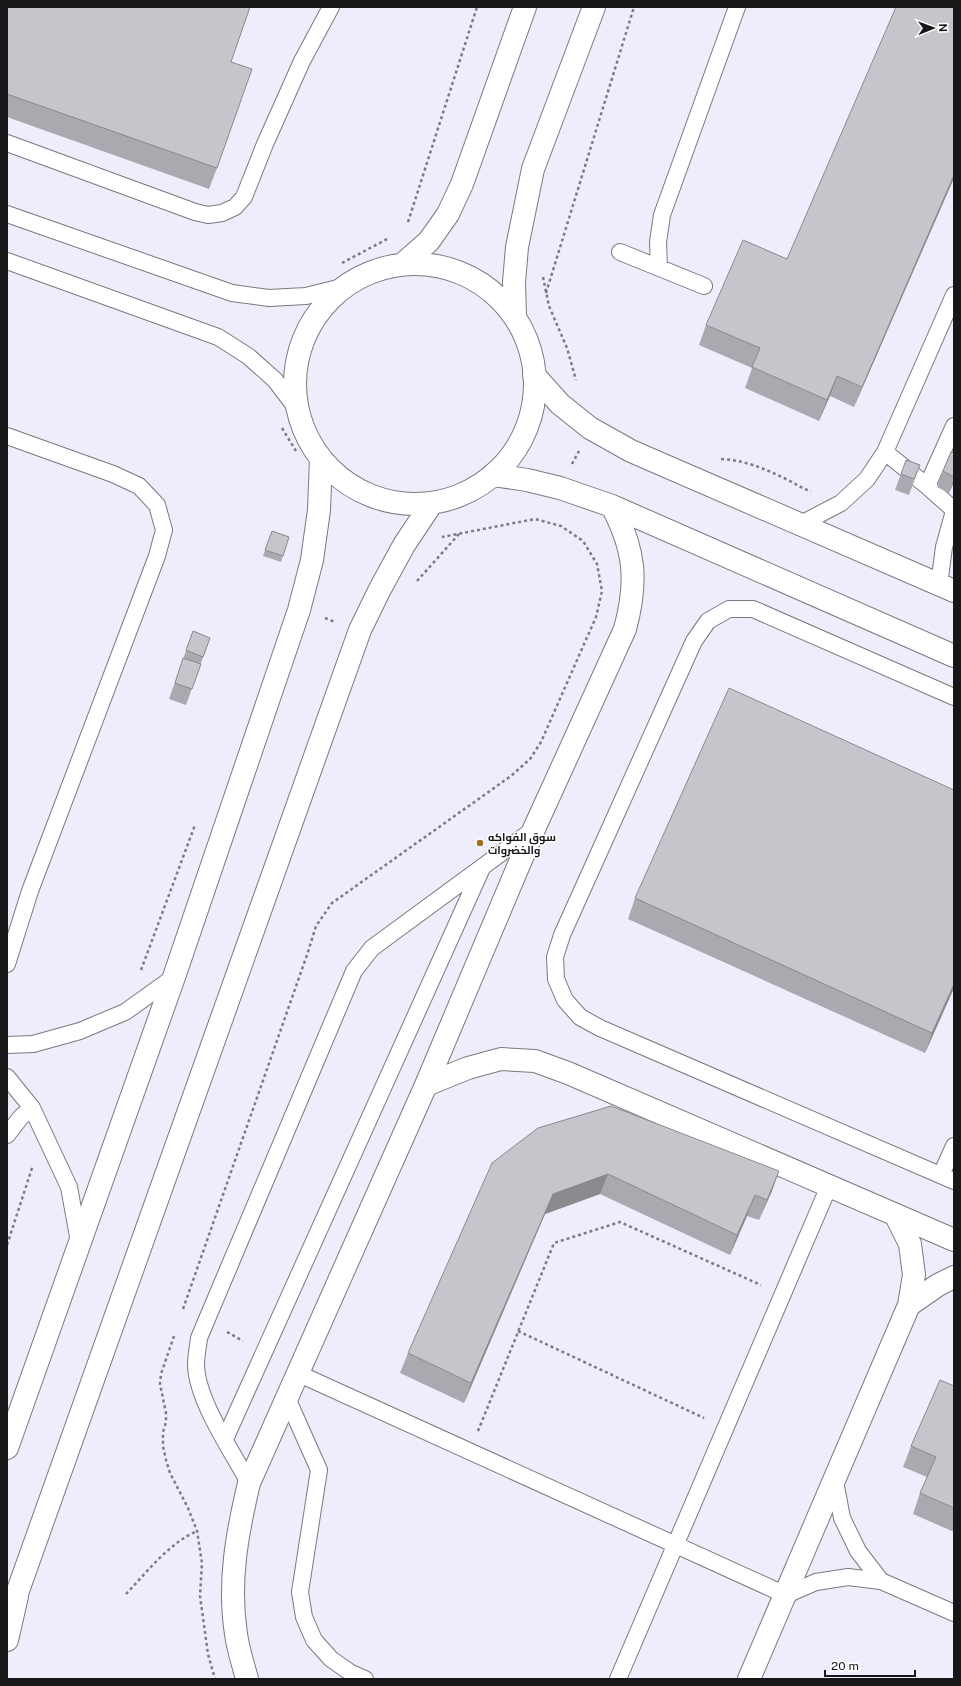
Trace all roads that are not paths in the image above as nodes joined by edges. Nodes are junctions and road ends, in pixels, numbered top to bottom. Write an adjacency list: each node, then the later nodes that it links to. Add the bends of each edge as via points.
1 (331, 7): 5 (lane, via 302,61 244,197 235,207 222,214 208,215 195,212)
2 (525, 7): 9 (main road, via 462,184 448,214 429,241)
3 (594, 7): 14 (main road, via 533,169 517,247)
4 (737, 7): 10 (lane, via 662,215 658,242)
5 (7, 143)
6 (7, 214): 12 (lane, via 232,293 268,298 306,296)
7 (620, 252): 10 (lane)
8 (7, 261): 16 (lane, via 218,337 248,356 275,380)
9 (404, 263): 12 (main road, via 371,271); 14 (main road, via 436,265 467,275 494,293)
10 (659, 268): 11 (lane)
11 (704, 286)
12 (342, 287): 16 (main road, via 322,306 308,329 298,355 295,382)
13 (954, 295): 19 (lane)
14 (515, 317): 15 (main road, via 528,345)
15 (534, 375): 21 (main road, via 533,403 526,430 512,454); 26 (main road, via 560,404 590,428 632,451)
16 (297, 409): 20 (main road, via 306,435)
17 (954, 426): 22 (lane)
18 (7, 436): 32 (lane, via 113,474 139,486 157,504 164,530 154,563 30,891)
19 (885, 452): 22 (lane); 26 (lane, via 867,479 841,502)
20 (320, 459): 23 (main road, via 343,480 370,496 401,503); 33 (main road, via 319,510 312,560 299,610)
21 (493, 475): 23 (main road, via 465,493); 24 (main road, via 560,488)
22 (927, 486): 25 (lane)
23 (432, 503): 56 (main road, via 404,544 360,630)
24 (612, 506): 28 (main road); 30 (main road, via 629,545 633,587 631,608 625,629)
25 (954, 511): 27 (lane, via 944,547)
26 (801, 524): 27 (main road)
27 (947, 588)
28 (954, 656)
29 (954, 697): 40 (lane, via 753,609 729,609 708,621 694,641 562,935 555,957 556,979 564,1000 580,1017 607,1031)
30 (534, 829): 31 (lane); 36 (main road)
31 (482, 867): 49 (lane); 49 (lane, via 372,948 354,970 199,1338 196,1366 201,1393)
32 (7, 964)
33 (174, 977): 34 (lane, via 125,1012 80,1031 33,1044); 44 (main road)
34 (7, 1045)
35 (7, 1077): 37 (lane)
36 (426, 1085): 41 (main road, via 468,1068 501,1059 535,1060); 47 (main road)
37 (32, 1108): 38 (lane); 44 (lane, via 69,1187)
38 (7, 1135)
39 (954, 1146): 40 (lane)
40 (948, 1178)
41 (829, 1186): 42 (main road); 53 (lane)
42 (896, 1216): 43 (main road); 46 (main road, via 910,1244 914,1275)
43 (954, 1240)
44 (79, 1242): 50 (main road)
45 (954, 1277): 46 (main road)
46 (909, 1305): 51 (main road)
47 (297, 1373): 48 (main road); 53 (lane)
48 (287, 1398): 52 (main road); 61 (lane, via 319,1470 300,1592 304,1617 314,1640 330,1659)
49 (225, 1440): 52 (lane)
50 (7, 1448)
51 (835, 1481): 54 (lane, via 842,1518 858,1552); 55 (main road)
52 (250, 1483): 60 (main road, via 238,1532 232,1586 236,1635)
53 (676, 1545): 55 (lane); 62 (lane)
54 (881, 1581): 55 (lane, via 848,1577 816,1582); 57 (lane)
55 (786, 1595): 63 (main road)
56 (17, 1596): 58 (main road); 59 (main road)
57 (954, 1613)
58 (7, 1619)
59 (7, 1640)
60 (247, 1679)
61 (365, 1679)
62 (618, 1679)
63 (749, 1679)

